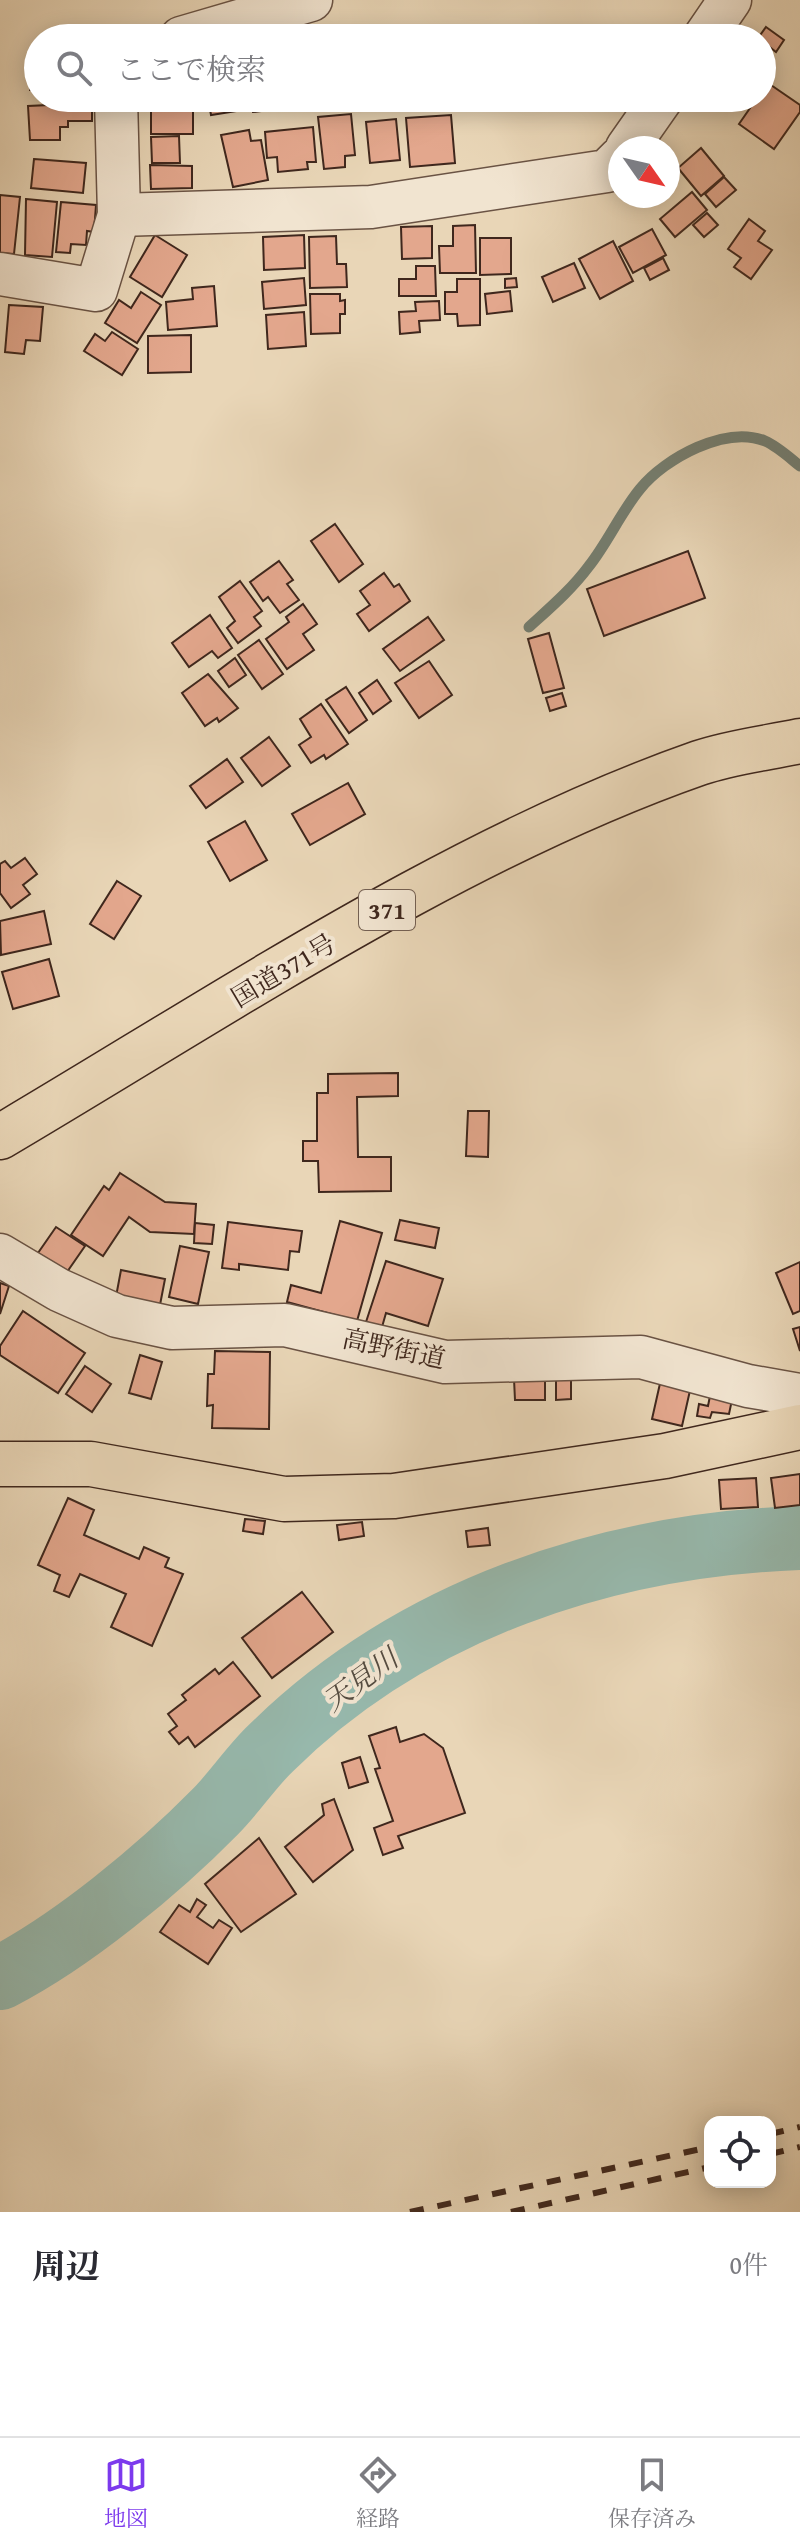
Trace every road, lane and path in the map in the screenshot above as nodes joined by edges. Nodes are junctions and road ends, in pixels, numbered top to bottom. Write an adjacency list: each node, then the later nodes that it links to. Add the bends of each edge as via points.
1 (311, 0): 3 (street)
2 (730, 0): 4 (street)
3 (229, 24)
4 (714, 24)
5 (116, 112): 9 (street)
6 (652, 112): 7 (street)
7 (635, 136)
8 (608, 170): 9 (street, via 371,207)
9 (119, 215): 10 (street, via 96,290)
10 (0, 274)
11 (800, 741): 12 (highway, 国道371号 / 371, via 702,761 559,818 357,926)
12 (0, 1137)
13 (0, 1255): 14 (street, 高野街道, via 117,1316 172,1328 285,1325 445,1362 641,1357)
14 (800, 1395)
15 (800, 1427): 16 (highway, via 665,1456 394,1496 284,1499 91,1464)
16 (0, 1464)

